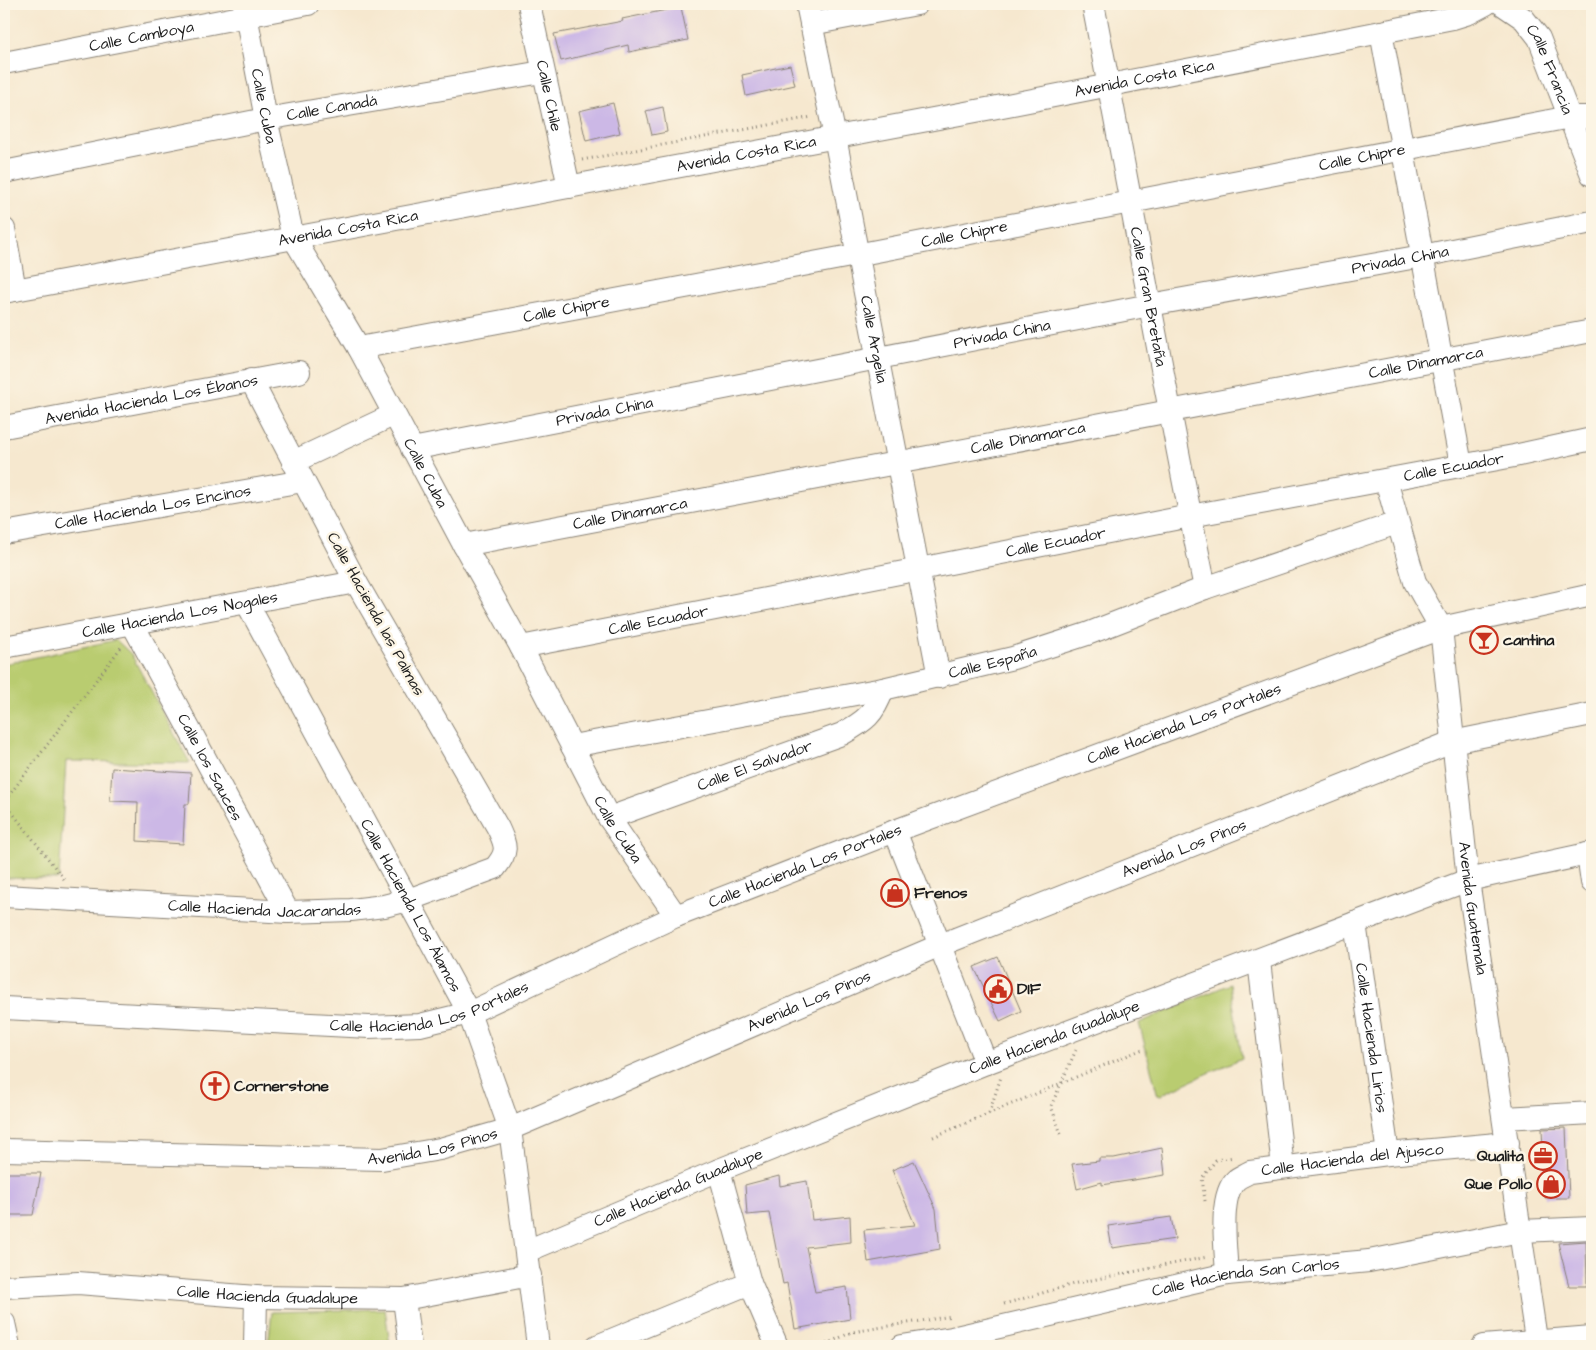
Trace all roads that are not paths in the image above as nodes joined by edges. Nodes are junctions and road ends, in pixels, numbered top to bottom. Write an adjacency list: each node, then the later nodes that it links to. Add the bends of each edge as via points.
1 (308, 4): 7 (street, Calle Camboya)
2 (529, 4): 11 (street, Calle Chile)
3 (917, 4): 8 (street)
4 (1093, 4): 12 (street, Calle Gran Bretaña)
5 (1486, 4): 9 (street, Avenida Costa Rica, via 1453,18)
6 (1502, 4): 13 (street, Calle Francia, via 1524,19 1539,38)
7 (245, 10): 10 (street, Calle Camboya); 15 (street, Calle Cuba)
8 (809, 14): 16 (street, Calle Argelia)
9 (1381, 32): 12 (street, Avenida Costa Rica); 17 (street)
10 (4, 63)
11 (542, 72): 15 (street, Calle Canadá); 20 (street, Calle Chile)
12 (1109, 85): 16 (street, Avenida Costa Rica); 21 (street, Calle Gran Bretaña)
13 (1570, 117): 14 (street, Calle Chipre); 17 (street, Calle Chipre); 19 (street, Calle Francia)
14 (1592, 117)
15 (266, 119): 18 (street, Calle Canadá); 24 (street, Calle Cuba)
16 (835, 137): 20 (street, Avenida Costa Rica); 25 (street, Calle Argelia)
17 (1402, 151): 21 (street, Calle Chipre); 26 (street)
18 (4, 172)
19 (1592, 175)
20 (568, 187): 24 (street, Avenida Costa Rica)
21 (1132, 201): 25 (street, Calle Chipre); 28 (street, Calle Gran Bretaña)
22 (1592, 222): 26 (street, Privada China)
23 (4, 229): 27 (street)
24 (293, 238): 27 (street, Avenida Costa Rica); 30 (street, Calle Cuba)
25 (856, 255): 30 (street, Calle Chipre); 31 (street, Calle Argelia)
26 (1422, 256): 28 (street, Privada China); 32 (street)
27 (9, 291)
28 (1150, 305): 31 (street, Privada China); 35 (street, Calle Gran Bretaña)
29 (1592, 331): 32 (street, Calle Dinamarca)
30 (359, 348): 36 (street, Calle Cuba)
31 (877, 359): 39 (street, Privada China); 40 (street, Calle Argelia)
32 (1440, 360): 35 (street, Calle Dinamarca); 41 (street)
33 (299, 372): 34 (street, Avenida Hacienda Los Ébanos)
34 (251, 380): 37 (street, Avenida Hacienda Los Ébanos); 42 (street, Calle Hacienda las Palmas)
35 (1169, 413): 40 (street, Calle Dinamarca); 44 (street, Calle Gran Bretaña)
36 (393, 415): 39 (street, Calle Cuba); 42 (street, Calle Hacienda Los Encinos)
37 (4, 427)
38 (1592, 439): 41 (street, Calle Ecuador)
39 (412, 449): 47 (street, Calle Cuba)
40 (897, 464): 47 (street, Calle Dinamarca); 48 (street, Calle Argelia)
41 (1461, 465): 43 (street, Calle Ecuador)
42 (298, 472): 46 (street, Calle Hacienda Los Encinos); 49 (street, Calle Hacienda las Palmas)
43 (1386, 480): 44 (street, Calle Ecuador); 45 (street, Avenida Guatemala)
44 (1190, 516): 48 (street, Calle Ecuador); 50 (street, Calle Gran Bretaña)
45 (1397, 523): 50 (street, Calle España); 53 (street, Avenida Guatemala, via 1415,582)
46 (4, 533)
47 (464, 545): 56 (street, Calle Cuba)
48 (917, 569): 56 (street, Calle Ecuador); 57 (street, Calle Argelia)
49 (356, 582): 52 (street, Calle Hacienda Los Nogales); 64 (street, Calle Hacienda las Palmas)
50 (1205, 588): 57 (street, Calle España, via 1087,634)
51 (1592, 595): 53 (street, Calle Hacienda Los Portales)
52 (247, 603): 54 (street, Calle Hacienda Los Nogales); 69 (street, Calle Hacienda Los Álamos)
53 (1441, 628): 60 (street, Avenida Guatemala); 63 (street, Calle Hacienda Los Portales)
54 (130, 632): 55 (street, Calle Hacienda Los Nogales); 70 (street, Calle los Sauces)
55 (4, 647)
56 (521, 647): 61 (street, Calle Cuba)
57 (939, 677): 58 (street, Calle España)
58 (883, 689): 61 (street, Calle España); 62 (street, Calle El Salvador, via 870,715 842,734)
59 (1592, 714): 60 (street, Avenida Los Pinos)
60 (1452, 742): 66 (street, Avenida Guatemala); 73 (street, Avenida Los Pinos)
61 (572, 746): 62 (street, Calle Cuba)
62 (609, 818): 71 (street, Calle Cuba)
63 (894, 832): 71 (street, Calle Hacienda Los Portales); 73 (street)
64 (506, 846): 69 (street, Calle Hacienda Jacarandas, via 504,858 495,868)
65 (1590, 854): 66 (street, Calle Hacienda Guadalupe); 67 (street)
66 (1468, 880): 72 (street, Calle Hacienda Guadalupe); 79 (street, Avenida Guatemala)
67 (1592, 882)
68 (4, 896): 70 (street, Calle Hacienda Jacarandas)
69 (408, 900): 70 (street, Calle Hacienda Jacarandas, via 351,910); 76 (street, Calle Hacienda Los Álamos)
70 (288, 912)
71 (676, 916): 76 (street, Calle Hacienda Los Portales)
72 (1355, 923): 74 (street, Calle Hacienda Guadalupe); 83 (street, Calle Hacienda Lirios)
73 (938, 946): 77 (street); 80 (street, Avenida Los Pinos)
74 (1259, 960): 77 (street, Calle Hacienda Guadalupe); 84 (street)
75 (4, 1008): 76 (street, Calle Hacienda Los Portales, via 369,1027 420,1026)
76 (469, 1013): 80 (street, Calle Hacienda Los Álamos)
77 (995, 1066): 85 (street, Calle Hacienda Guadalupe)
78 (1592, 1113): 79 (street)
79 (1504, 1118): 81 (street, Avenida Guatemala)
80 (510, 1129): 82 (street, Avenida Los Pinos, via 440,1149 382,1159); 88 (street, Calle Hacienda Los Álamos)
81 (1508, 1143): 83 (street, Calle Hacienda del Ajusco); 87 (street, Avenida Guatemala)
82 (4, 1150)
83 (1388, 1154): 84 (street, Calle Hacienda del Ajusco)
84 (1283, 1167): 89 (street, Calle Hacienda del Ajusco, via 1250,1172 1235,1180 1228,1193 1225,1210)
85 (719, 1170): 88 (street, Calle Hacienda Guadalupe); 91 (street)
86 (1592, 1228): 87 (street, Calle Hacienda San Carlos)
87 (1520, 1232): 89 (street, Calle Hacienda San Carlos, via 1369,1261); 98 (street, Avenida Guatemala)
88 (527, 1251): 90 (street, Calle Hacienda Los Álamos)
89 (1227, 1274): 97 (street, Calle Hacienda San Carlos)
90 (530, 1275): 94 (street, Calle Hacienda Guadalupe); 102 (street, Calle Hacienda Los Álamos)
91 (750, 1282): 103 (street); 104 (street)
92 (4, 1287): 93 (street, Calle Hacienda Guadalupe, via 78,1283)
93 (256, 1297): 94 (street, Calle Hacienda Guadalupe); 100 (street)
94 (404, 1299): 101 (street)
95 (4, 1323): 99 (street)
96 (1592, 1337): 98 (street)
97 (953, 1342): 105 (street, Calle Hacienda San Carlos)
98 (1536, 1343): 106 (street)
99 (9, 1346)
100 (255, 1346)
101 (410, 1346)
102 (538, 1346)
103 (597, 1346)
104 (777, 1346)
105 (902, 1346)
106 (1484, 1346)

